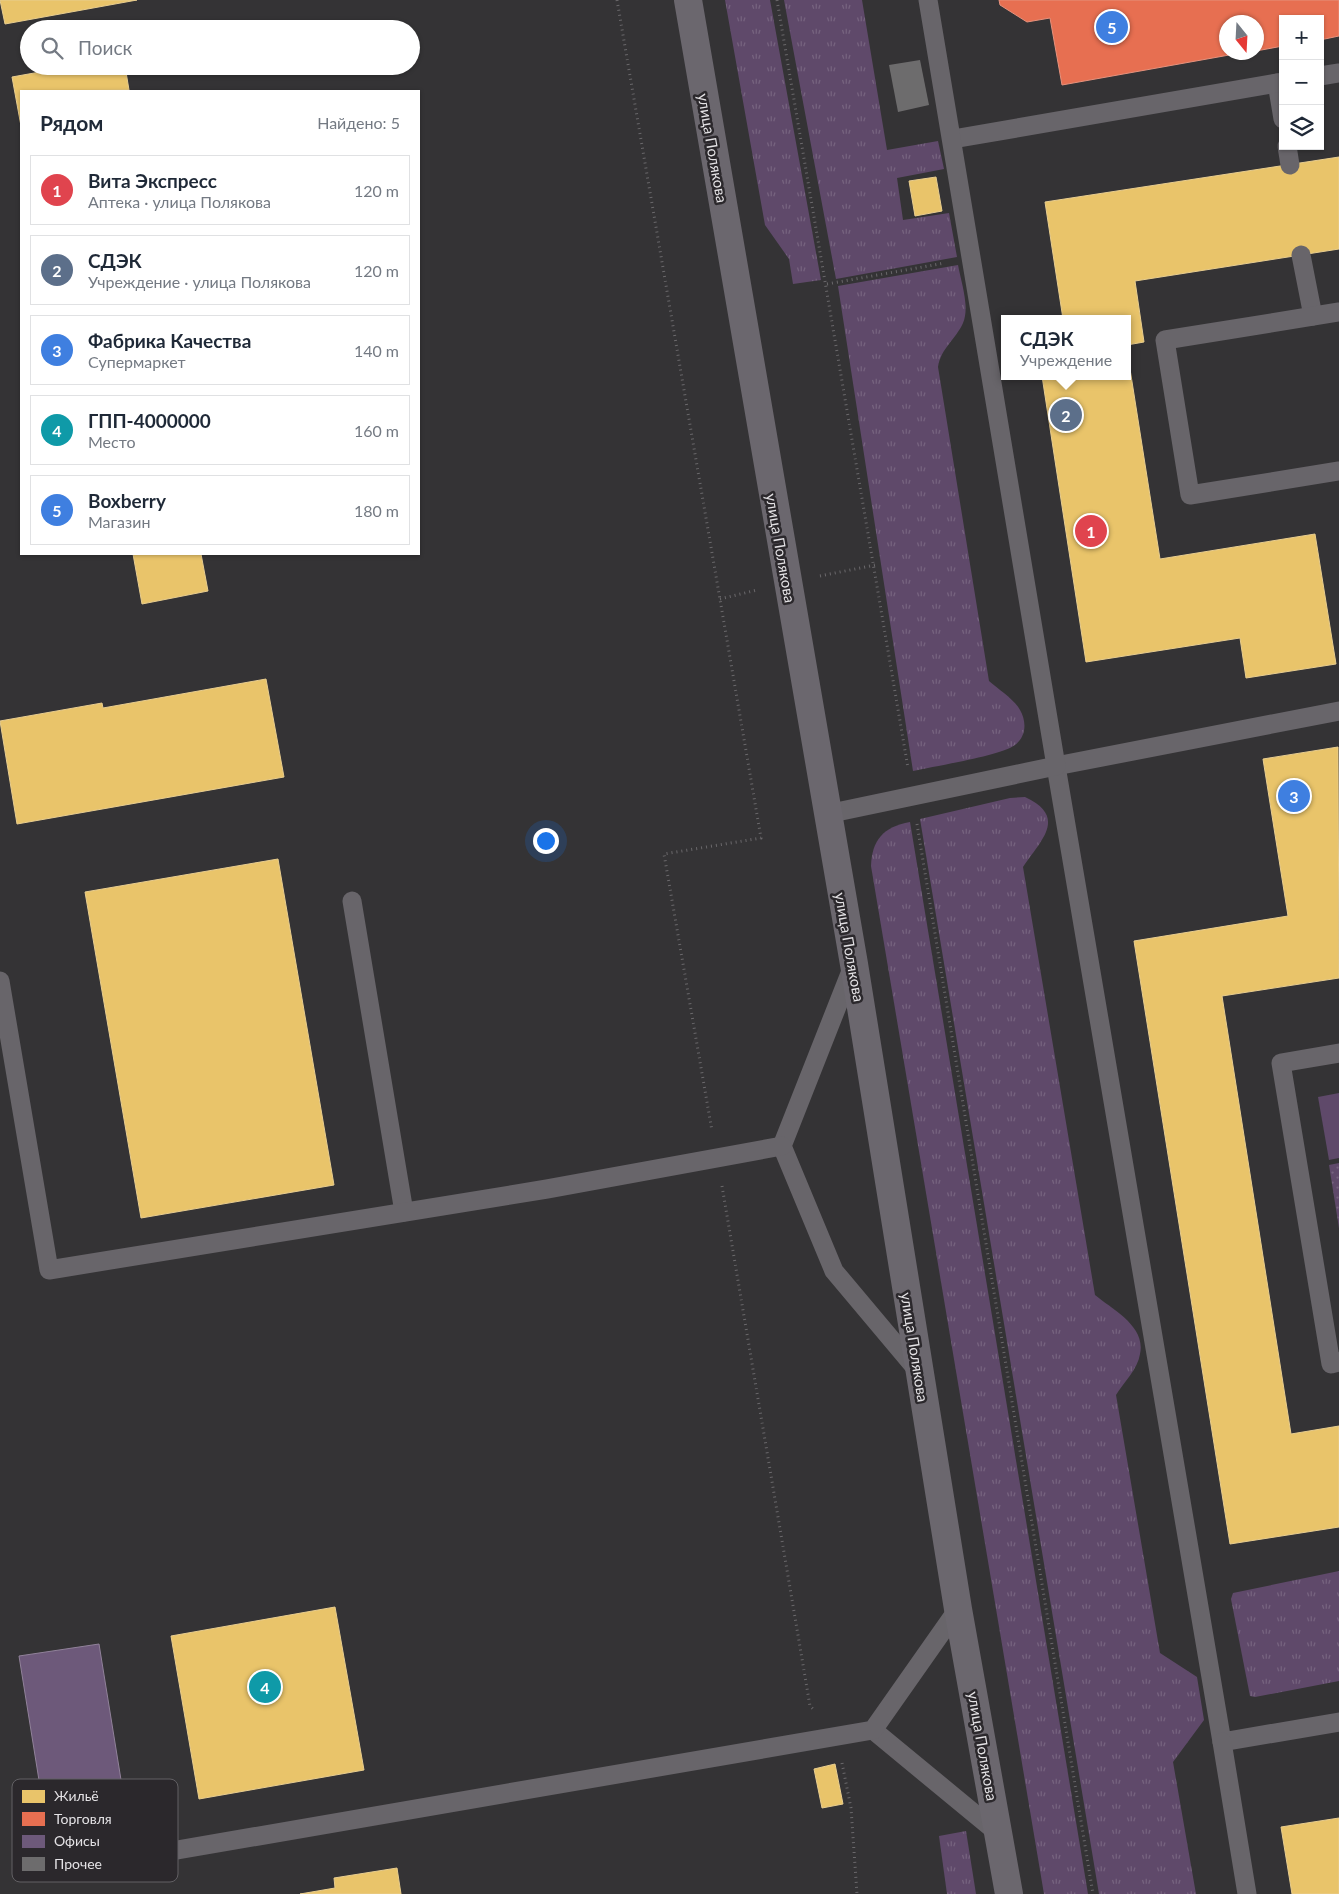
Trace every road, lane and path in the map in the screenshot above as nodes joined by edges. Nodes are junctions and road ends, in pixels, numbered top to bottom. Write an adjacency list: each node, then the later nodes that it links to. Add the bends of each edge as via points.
1 (617, 0): 26 (path, via 761,838 664,854)
2 (688, 0): 20 (main road, улица Полякова)
3 (777, 0): 13 (path)
4 (928, 0): 8 (lane)
5 (1339, 73): 6 (lane)
6 (1324, 75)
7 (1279, 83): 8 (lane)
8 (953, 139): 12 (lane)
9 (1288, 150): 10 (lane)
10 (1290, 165)
11 (1301, 255): 15 (lane)
12 (972, 258): 13 (path); 18 (lane)
13 (827, 284): 19 (path)
14 (1339, 312): 15 (lane)
15 (1313, 316): 16 (lane, via 1165,340 1190,495)
16 (1339, 471)
17 (1339, 711): 18 (lane)
18 (1056, 766): 19 (lane); 34 (lane)
19 (913, 796): 20 (lane); 39 (path)
20 (827, 814): 22 (main road, улица Полякова)
21 (352, 901): 27 (lane)
22 (854, 964): 25 (lane); 29 (main road, улица Полякова)
23 (0, 981): 27 (lane, via 49,1270)
24 (1339, 1053): 28 (lane, via 1281,1063 1331,1364)
25 (782, 1146): 26 (lane); 29 (lane, via 834,1271)
26 (717, 1158): 27 (lane); 33 (path, via 810,1706)
27 (404, 1212)
28 (1339, 1362)
29 (918, 1371): 30 (main road, улица Полякова)
30 (958, 1609): 32 (lane); 35 (main road, улица Полякова)
31 (1339, 1722): 34 (lane)
32 (873, 1730): 33 (lane); 35 (lane)
33 (837, 1736): 36 (lane); 37 (path, via 851,1808)
34 (1222, 1742): 40 (lane)
35 (999, 1834): 38 (main road, улица Полякова)
36 (178, 1850)
37 (857, 1894)
38 (1009, 1894)
39 (1093, 1894)
40 (1247, 1894)

